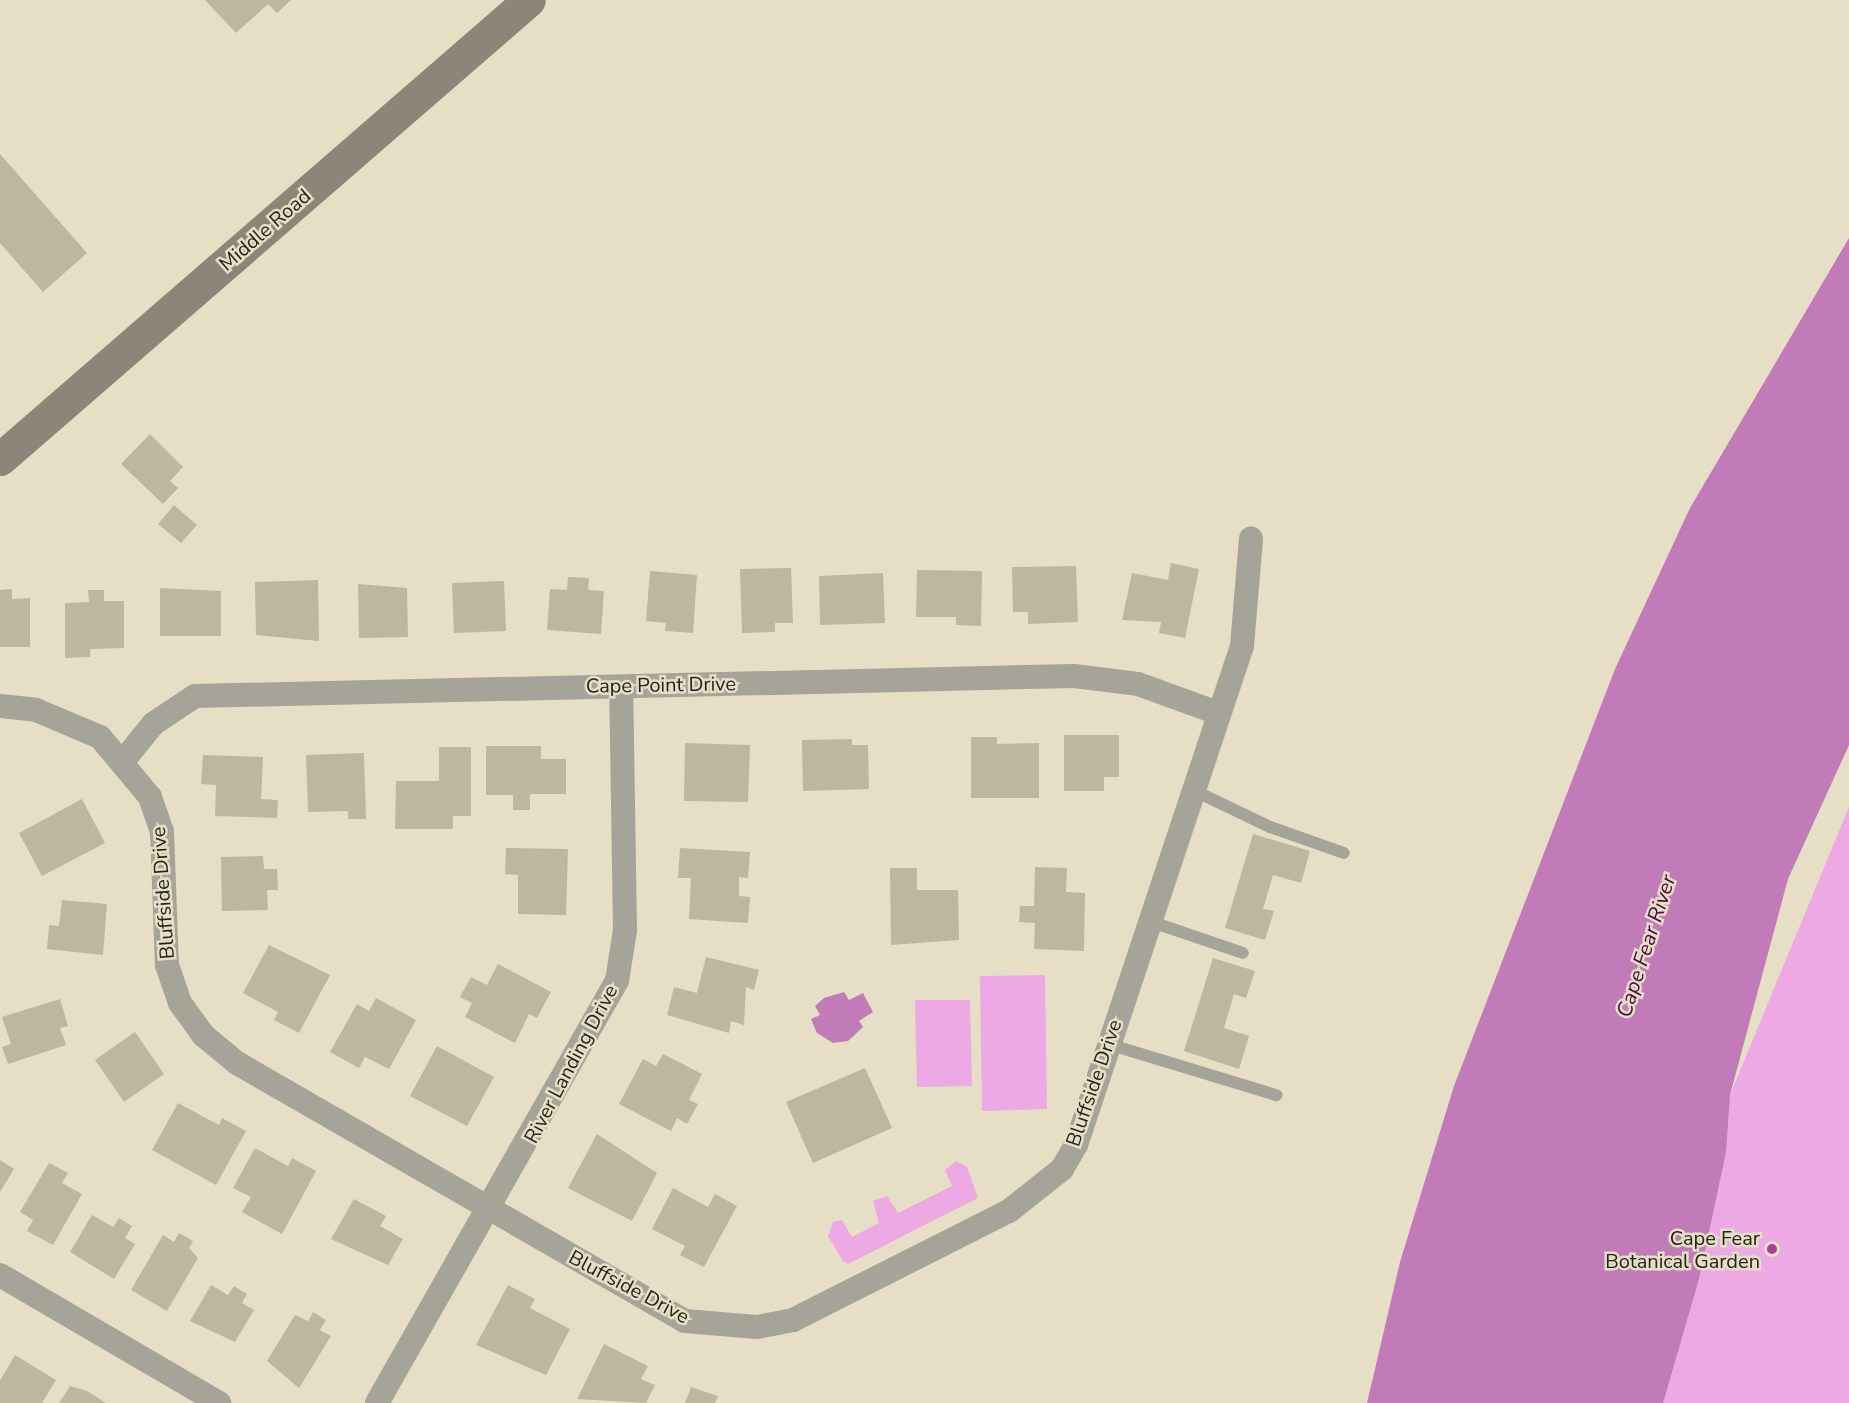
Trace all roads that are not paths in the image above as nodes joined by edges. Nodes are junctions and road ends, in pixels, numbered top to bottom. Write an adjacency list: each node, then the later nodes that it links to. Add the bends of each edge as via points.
1 (529, 0): 2 (main road, Middle Road)
2 (0, 459)
3 (1251, 538): 6 (street, Bluffside Drive, via 1242,646)
4 (621, 687): 6 (street, Cape Point Drive, via 1097,676 1138,684); 7 (street, Cape Point Drive, via 195,696 153,724); 14 (street, River Landing Drive, via 625,930 616,981)
5 (0, 706): 7 (street, Bluffside Drive, via 36,710 70,723 100,737)
6 (1218, 713): 8 (street, Bluffside Drive)
7 (124, 760): 14 (street, Bluffside Drive, via 150,797 162,831 167,965 180,1003 203,1035 237,1063)
8 (1192, 790): 9 (lane, via 1270,828); 10 (street, Bluffside Drive)
9 (1344, 853)
10 (1149, 921): 11 (lane); 12 (street, Bluffside Drive)
11 (1243, 953)
12 (1108, 1044): 13 (lane); 14 (street, Bluffside Drive, via 1076,1145 1044,1187 1010,1211 793,1320 728,1328 686,1321)
13 (1276, 1095)
14 (492, 1209): 17 (street, River Landing Drive)
15 (0, 1275): 16 (street)
16 (219, 1403)
17 (377, 1403)

